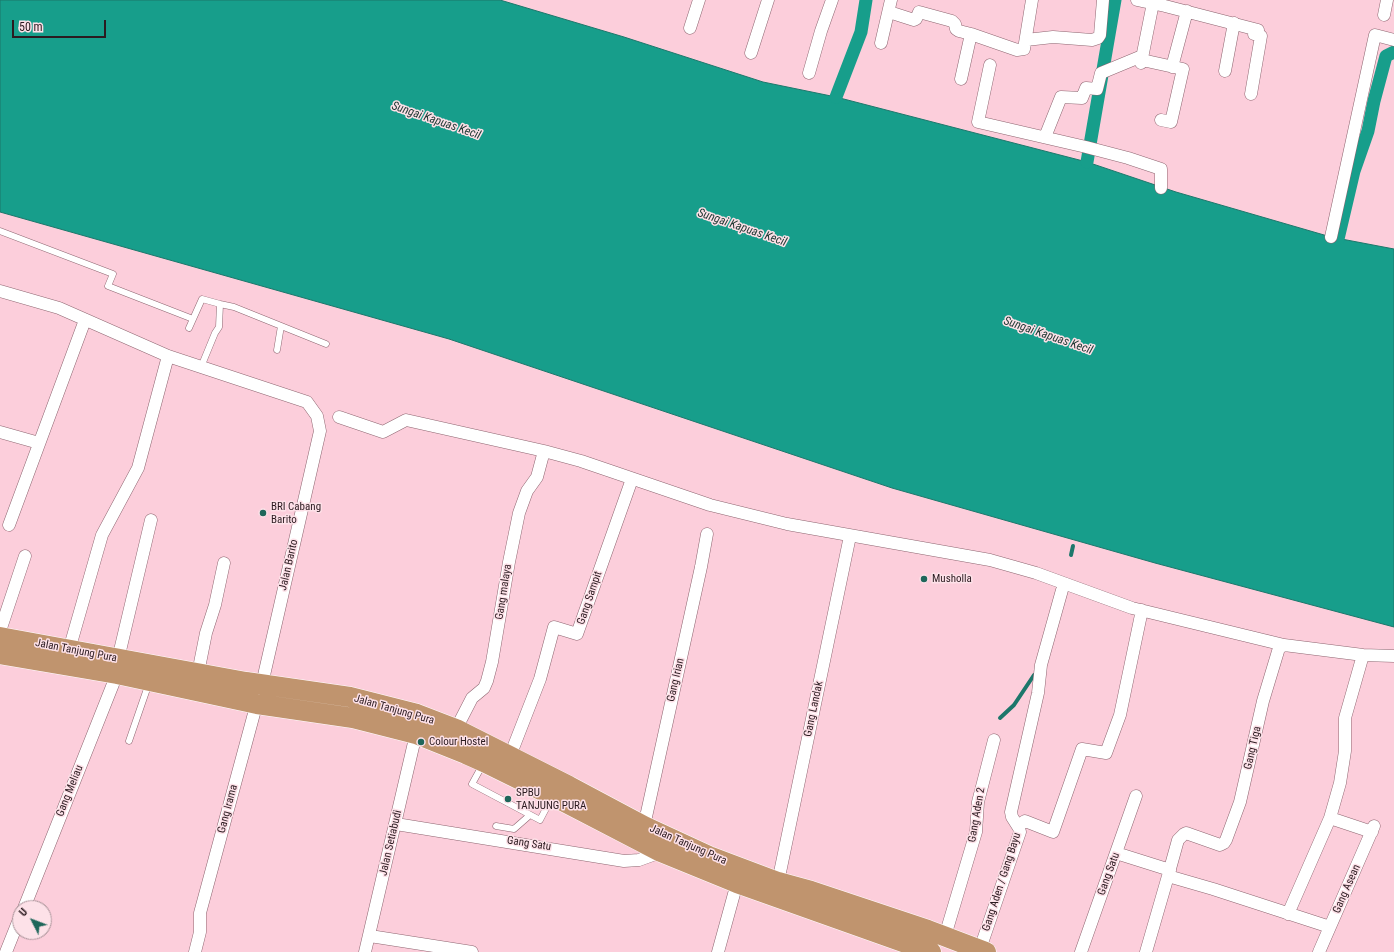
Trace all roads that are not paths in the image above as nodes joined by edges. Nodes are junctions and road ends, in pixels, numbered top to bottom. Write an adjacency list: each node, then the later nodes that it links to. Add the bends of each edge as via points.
1 (698, 0): 14 (street)
2 (768, 0): 19 (street)
3 (832, 0): 24 (street)
4 (891, 0): 11 (street)
5 (1032, 0): 16 (street)
6 (1103, 0): 16 (street, via 1098,38 1092,40 1053,37)
7 (1137, 0): 9 (street)
8 (1387, 0): 12 (street)
9 (1153, 3): 10 (street); 20 (street)
10 (1188, 11): 13 (street); 22 (street)
11 (889, 12): 15 (street, via 914,20 919,12 952,21 958,30); 18 (street)
12 (1384, 15)
13 (1234, 23): 23 (street); 26 (street, via 1256,29 1254,34 1261,36)
14 (690, 28)
15 (971, 34): 16 (street, via 1017,50 1024,49); 25 (street)
16 (1026, 40)
17 (1394, 40): 31 (street, via 1375,35)
18 (882, 43)
19 (751, 53)
20 (1141, 60): 22 (street); 28 (street, via 1101,73 1097,89 1086,88 1082,98 1060,97)
21 (990, 65): 28 (street, via 978,122)
22 (1172, 67): 27 (street, via 1183,69 1171,122)
23 (1225, 71)
24 (809, 73)
25 (961, 79)
26 (1251, 94)
27 (1161, 120)
28 (1045, 137): 29 (street, via 1161,169)
29 (1161, 188)
30 (0, 231): 34 (lane, via 113,274 108,286)
31 (1331, 237)
32 (0, 291): 35 (street, via 59,308)
33 (220, 304): 34 (lane, via 202,299); 36 (lane); 41 (lane, via 219,327)
34 (193, 319): 37 (lane)
35 (85, 320): 40 (street); 44 (street)
36 (281, 326): 38 (lane); 39 (lane)
37 (189, 328)
38 (326, 344)
39 (277, 350)
40 (168, 356): 41 (street); 61 (street, via 138,468 102,535)
41 (201, 367): 65 (street, Jalan Barito, via 308,402 318,416 320,431)
42 (339, 417): 45 (street, via 383,432 406,420)
43 (0, 432): 44 (street)
44 (39, 443): 48 (street)
45 (544, 450): 46 (street); 67 (street, Gang malaya, via 537,478 527,491 518,513 487,681 484,688 472,698)
46 (632, 479): 50 (street, via 710,505); 71 (street, Gang Sampit, via 577,634 554,627 540,679)
47 (151, 520): 62 (street, Gang Meliau)
48 (9, 525)
49 (707, 534): 79 (street, Gang Irian)
50 (850, 536): 54 (street, via 990,560 1036,573); 84 (street, Gang Landak)
51 (25, 556): 55 (street)
52 (224, 563): 63 (street)
53 (1062, 590): 80 (street, Gang Aden / Gang Bayu, via 1041,665 1038,693 1011,812)
54 (1142, 610): 57 (street); 80 (street, via 1120,715 1106,753 1082,749 1053,832 1025,821)
55 (0, 631)
56 (0, 637): 61 (highway, Jalan Tanjung Pura)
57 (1284, 645): 59 (street); 83 (street, Gang Tiga, via 1279,648 1263,701 1240,802 1224,843 1218,845 1184,834 1178,840)
58 (0, 654): 61 (highway, Jalan Tanjung Pura)
59 (1363, 655): 60 (street); 76 (street, via 1345,718 1342,770)
60 (1394, 656)
61 (78, 657): 62 (highway, Jalan Tanjung Pura)
62 (117, 667): 63 (highway, Jalan Tanjung Pura); 64 (highway, Jalan Tanjung Pura); 86 (street, Gang Meliau)
63 (198, 673): 65 (highway, Jalan Tanjung Pura)
64 (149, 681): 66 (highway, Jalan Tanjung Pura); 70 (lane)
65 (262, 684): 66 (street, Jalan Barito); 67 (highway, Jalan Tanjung Pura, via 350,697 417,714)
66 (256, 704): 68 (highway, Jalan Tanjung Pura, via 353,718); 96 (street, Gang Irama, via 200,913 200,932)
67 (456, 729): 71 (highway, Jalan Tanjung Pura)
68 (416, 734): 72 (highway, Jalan Tanjung Pura); 77 (street, Jalan Setiabudi)
69 (994, 740): 91 (street, Gang Aden 2, via 978,802 976,832)
70 (129, 741)
71 (510, 756): 79 (highway, Jalan Tanjung Pura)
72 (484, 762): 73 (highway, Jalan Tanjung Pura); 75 (lane, via 472,784)
73 (553, 796): 75 (lane, via 540,820); 81 (highway, Jalan Tanjung Pura)
74 (1136, 796): 82 (street, Gang Satu)
75 (530, 815): 78 (lane, via 514,829)
76 (1330, 818): 88 (street); 89 (street, Gang Asean, via 1373,829)
77 (396, 824): 81 (street, Gang Satu, via 624,861 639,860); 90 (street, Jalan Setiabudi)
78 (496, 826)
79 (644, 826): 84 (highway, Jalan Tanjung Pura, via 709,856)
80 (1018, 826): 94 (street, Gang Aden / Gang Bayu, via 1020,832)
81 (661, 852): 85 (highway, Jalan Tanjung Pura)
82 (1116, 854): 83 (street); 100 (street, Gang Satu)
83 (1169, 873): 88 (street); 101 (street, Gang Tiga)
84 (778, 882): 87 (highway, Jalan Tanjung Pura)
85 (737, 883): 87 (highway, Jalan Tanjung Pura); 99 (street)
86 (27, 900)
87 (818, 902): 91 (highway, Jalan Tanjung Pura); 93 (highway, Jalan Tanjung Pura)
88 (1288, 914): 89 (street)
89 (1330, 927): 102 (street, Gang Asean)
90 (370, 936): 97 (street, Jalan Setiabudi); 98 (street)
91 (945, 936): 94 (highway, Jalan Tanjung Pura)
92 (12, 937): 95 (street)
93 (923, 951)
94 (983, 951)
95 (6, 952)
96 (195, 952)
97 (366, 952)
98 (472, 952)
99 (718, 952)
100 (1081, 952)
101 (1146, 952)
102 (1319, 952)

